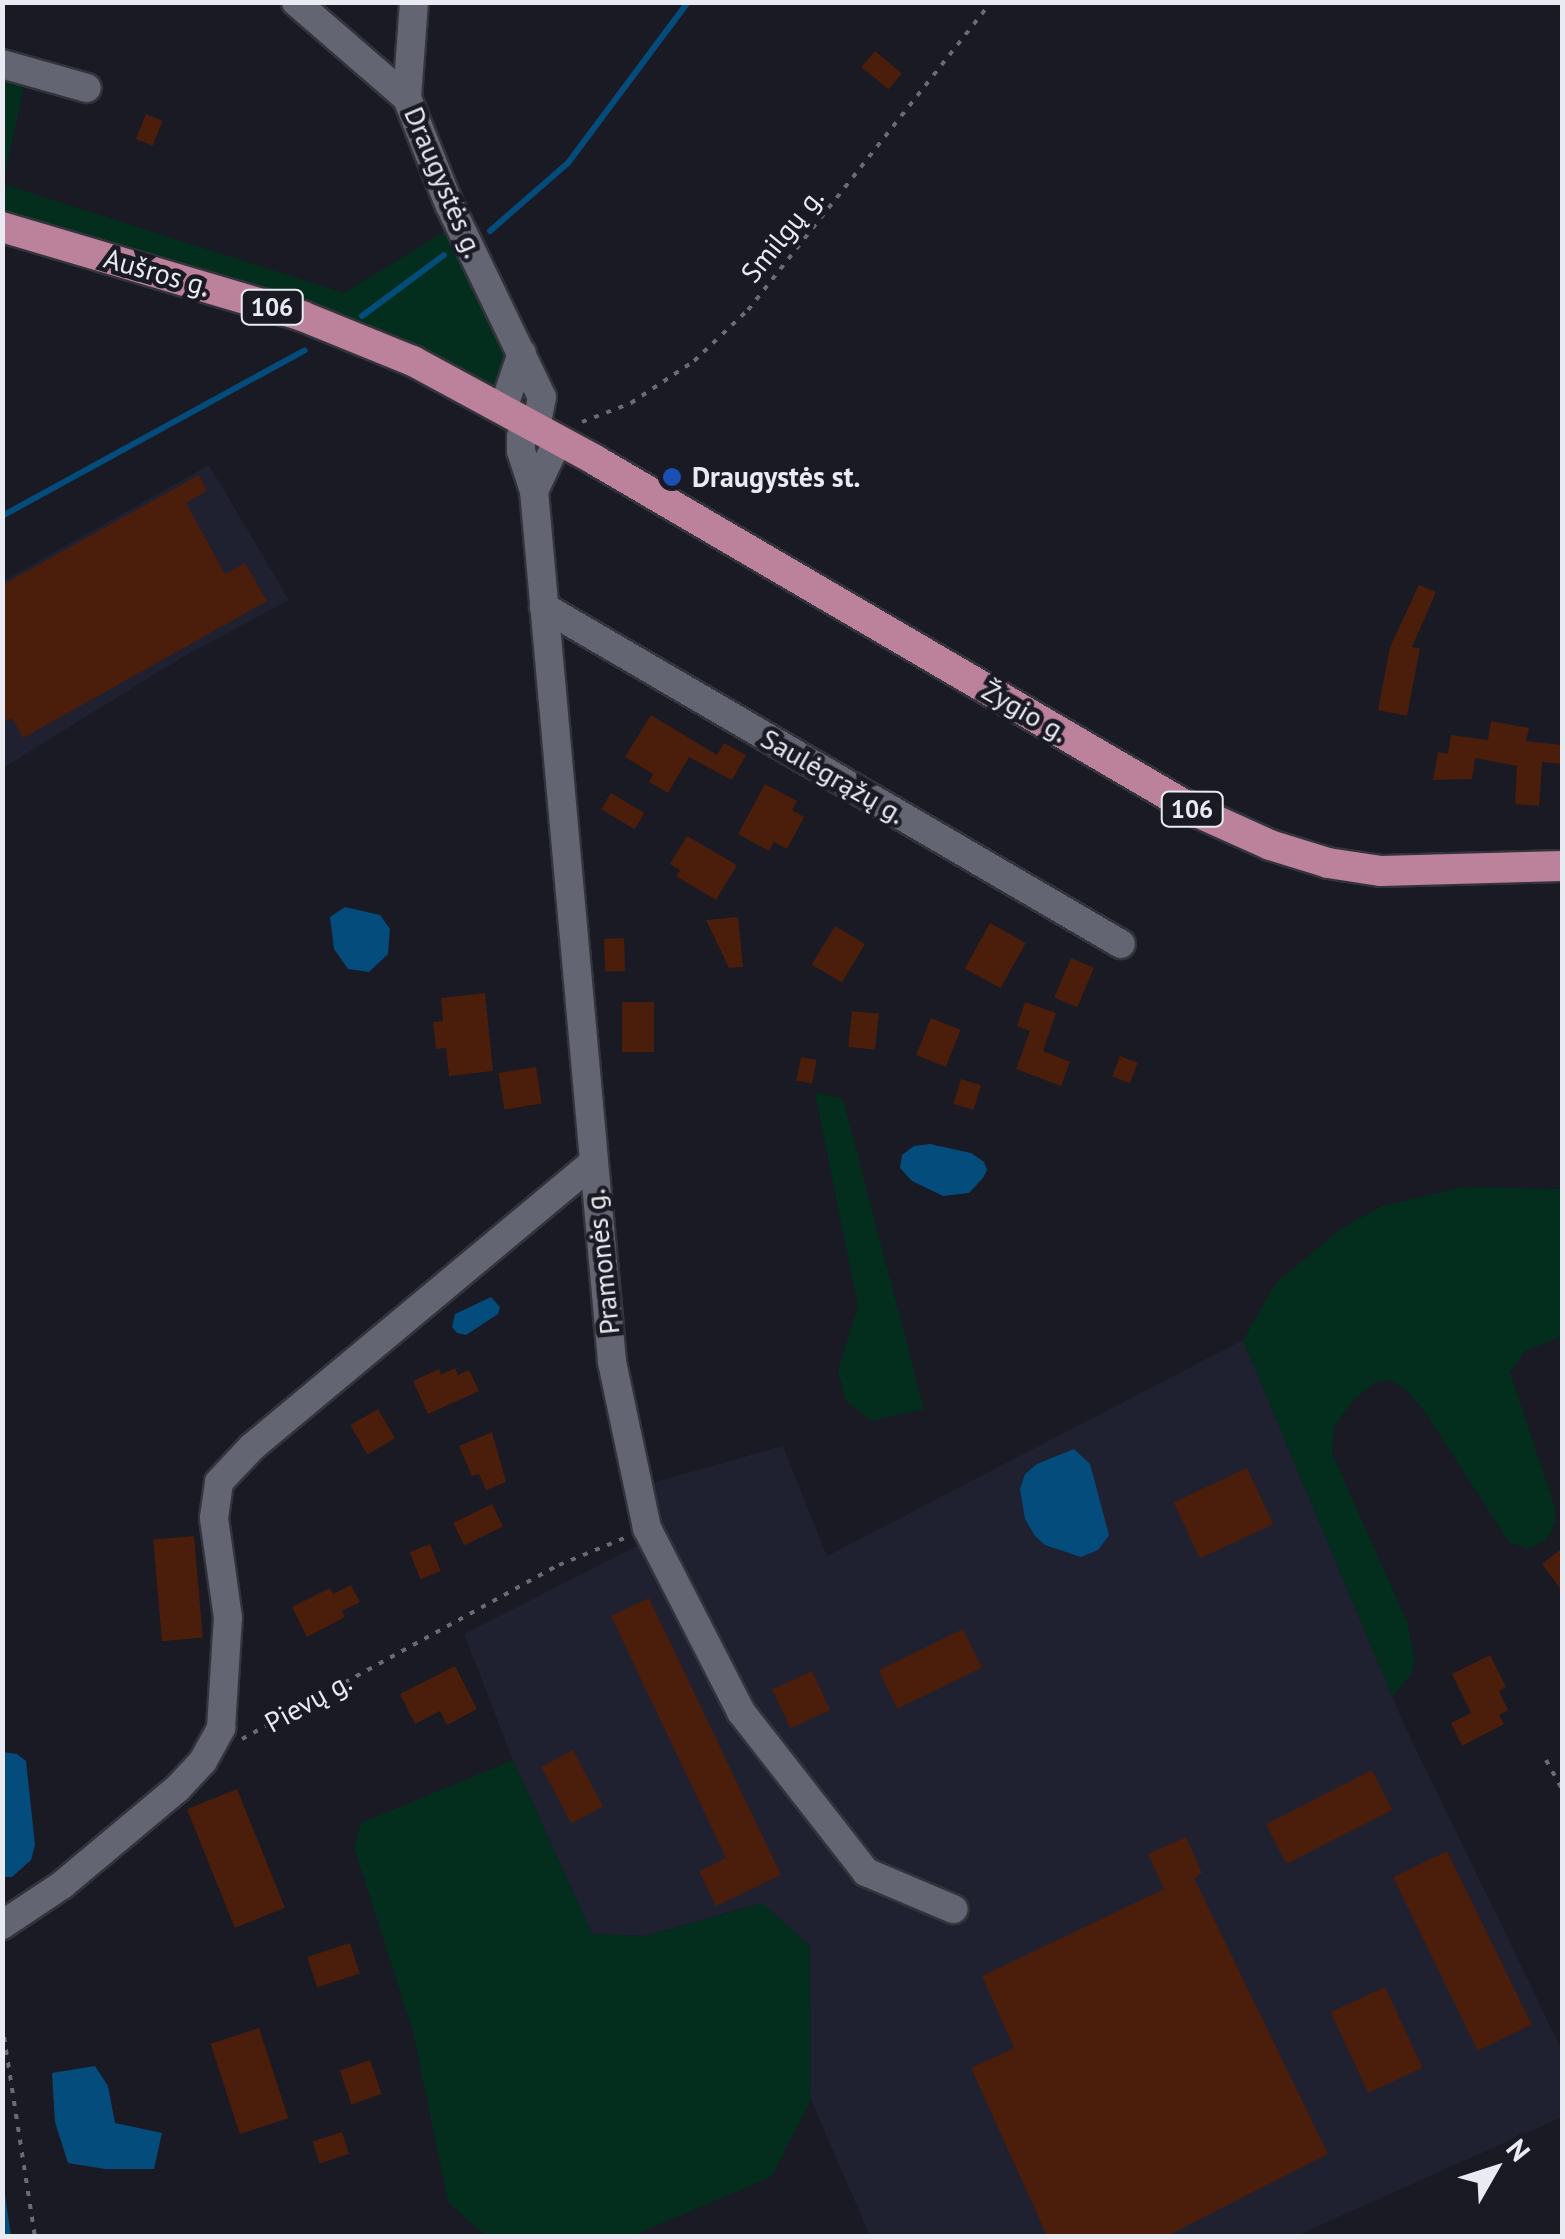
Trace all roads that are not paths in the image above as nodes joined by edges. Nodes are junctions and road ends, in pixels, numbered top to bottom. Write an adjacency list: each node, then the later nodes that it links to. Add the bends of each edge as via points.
1 (296, 2): 5 (street)
2 (414, 2): 5 (street, Draugystės g.)
3 (2, 64): 4 (street)
4 (87, 88)
5 (407, 98): 7 (street, Draugystės g., via 449,204)
6 (2, 227): 8 (main road, Aušros g. / 106, via 302,316 413,361)
7 (522, 353): 8 (street); 8 (street, Draugystės g., via 542,397)
8 (531, 424): 9 (street, Pramonės g., via 520,437 534,491); 10 (main road, Žygio g. / 106, via 1197,812 1270,844 1380,871)
9 (544, 607): 11 (street, Saulėgrąžų g.); 12 (street, Pramonės g.)
10 (1562, 866)
11 (1121, 944)
12 (592, 1164): 13 (street, Pramonės g., via 612,1362 647,1528 741,1712 866,1872); 14 (street, via 252,1447 219,1482 214,1518 228,1618 222,1728 177,1789)
13 (953, 1909)
14 (2, 1926)

